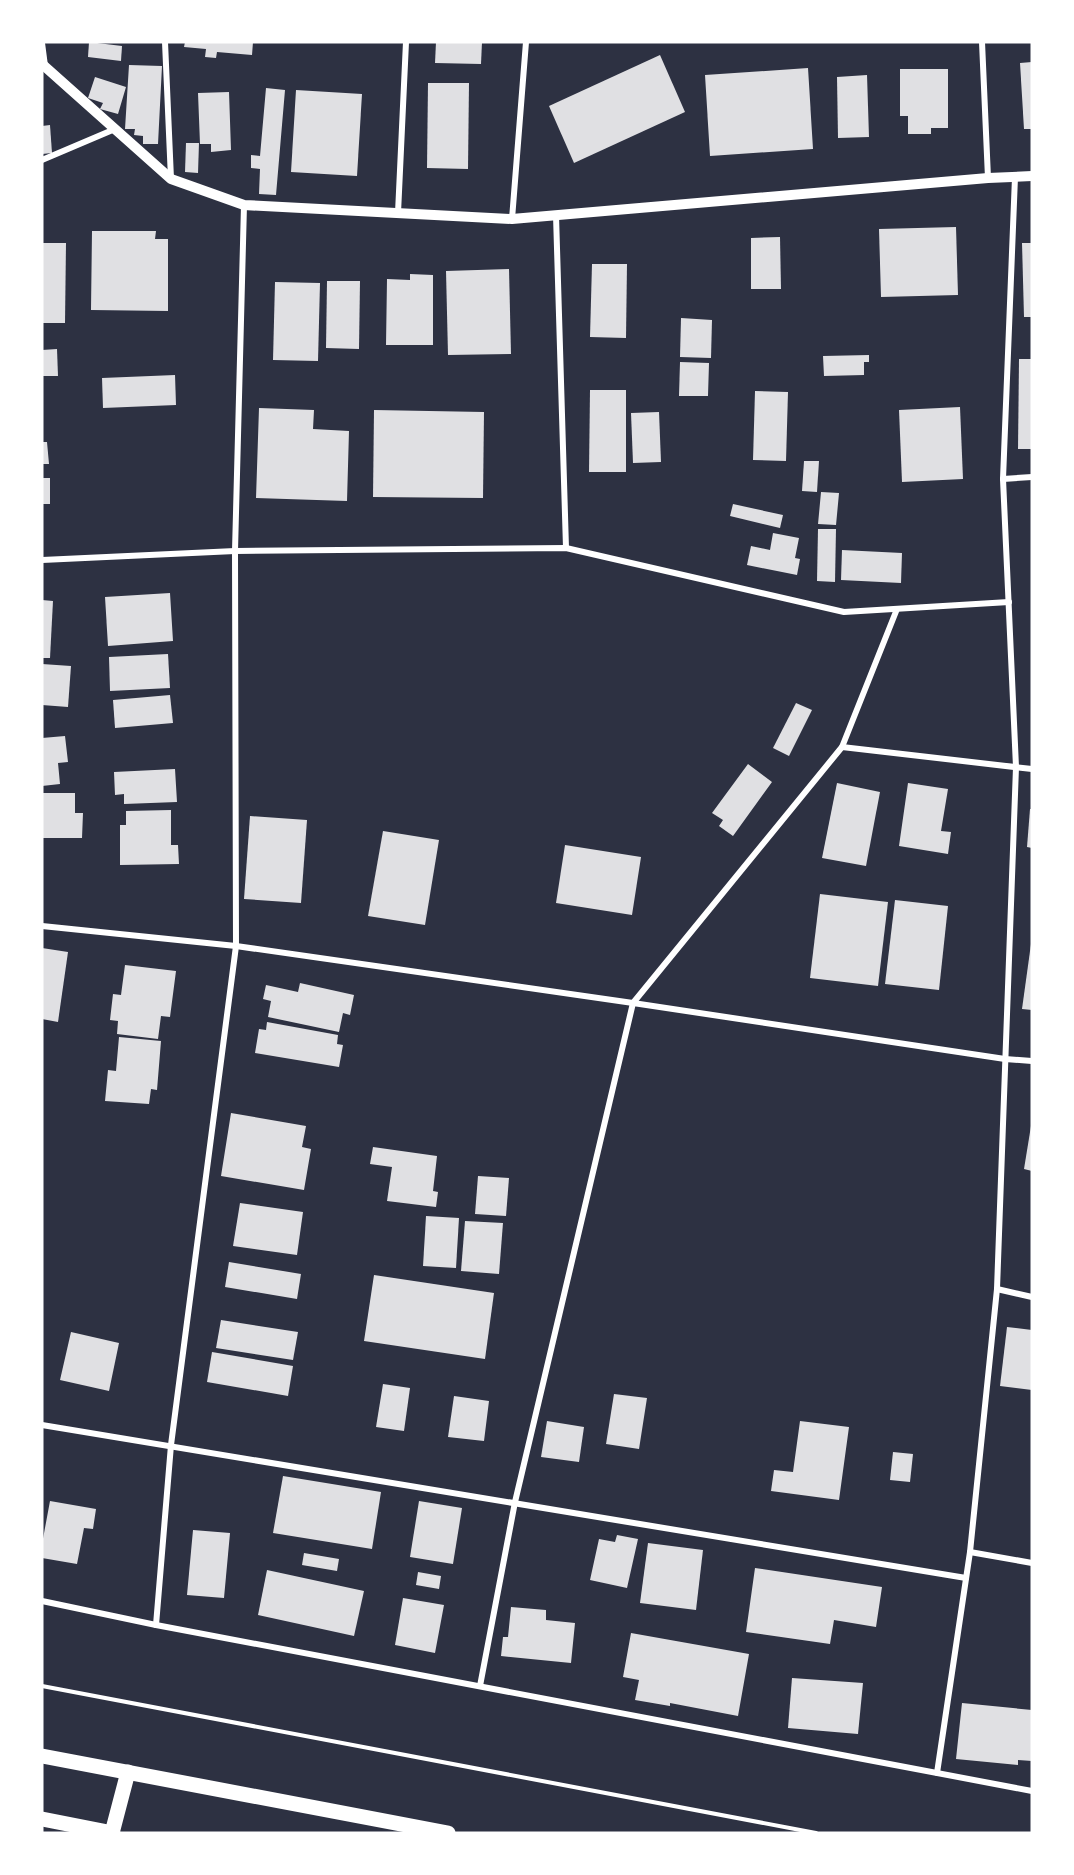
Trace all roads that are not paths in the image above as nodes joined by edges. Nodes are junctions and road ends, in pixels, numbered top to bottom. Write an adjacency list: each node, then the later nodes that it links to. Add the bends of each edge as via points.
1 (165, 42): 12 (street)
2 (406, 42): 14 (street)
3 (526, 42): 16 (street)
4 (982, 42): 11 (street)
5 (42, 43): 6 (street)
6 (44, 65): 7 (street)
7 (115, 129): 8 (street); 12 (street)
8 (42, 160)
9 (1015, 176): 10 (street); 11 (street); 18 (street)
10 (1032, 176)
11 (988, 178): 15 (street)
12 (171, 179): 13 (street)
13 (244, 205): 14 (street); 20 (street)
14 (398, 213): 16 (street)
15 (556, 215): 16 (street); 19 (street)
16 (512, 219)
17 (1032, 477): 18 (street)
18 (1003, 479): 22 (street)
19 (566, 548): 20 (street); 23 (street, via 844,612)
20 (235, 551): 21 (street); 28 (street)
21 (42, 560)
22 (1009, 602): 23 (street); 25 (street)
23 (897, 609): 24 (street)
24 (842, 747): 25 (street); 29 (street)
25 (1016, 767): 26 (street); 30 (street)
26 (1032, 769)
27 (42, 926): 28 (street)
28 (236, 946): 29 (street); 35 (street)
29 (633, 1003): 30 (street); 36 (street)
30 (1005, 1059): 31 (street); 32 (street)
31 (1032, 1061)
32 (996, 1289): 33 (street); 37 (street)
33 (1032, 1297)
34 (42, 1425): 35 (street)
35 (171, 1445): 36 (street); 41 (street)
36 (515, 1502): 39 (street); 42 (street)
37 (970, 1552): 38 (street); 39 (street)
38 (1032, 1563)
39 (966, 1578): 45 (street)
40 (42, 1601): 41 (street)
41 (156, 1625): 42 (street)
42 (480, 1686): 45 (street)
43 (42, 1756): 44 (main road)
44 (128, 1772): 48 (main road); 49 (main road)
45 (937, 1773): 46 (street)
46 (1032, 1791)
47 (42, 1819): 48 (main road)
48 (112, 1833)
49 (447, 1833)

